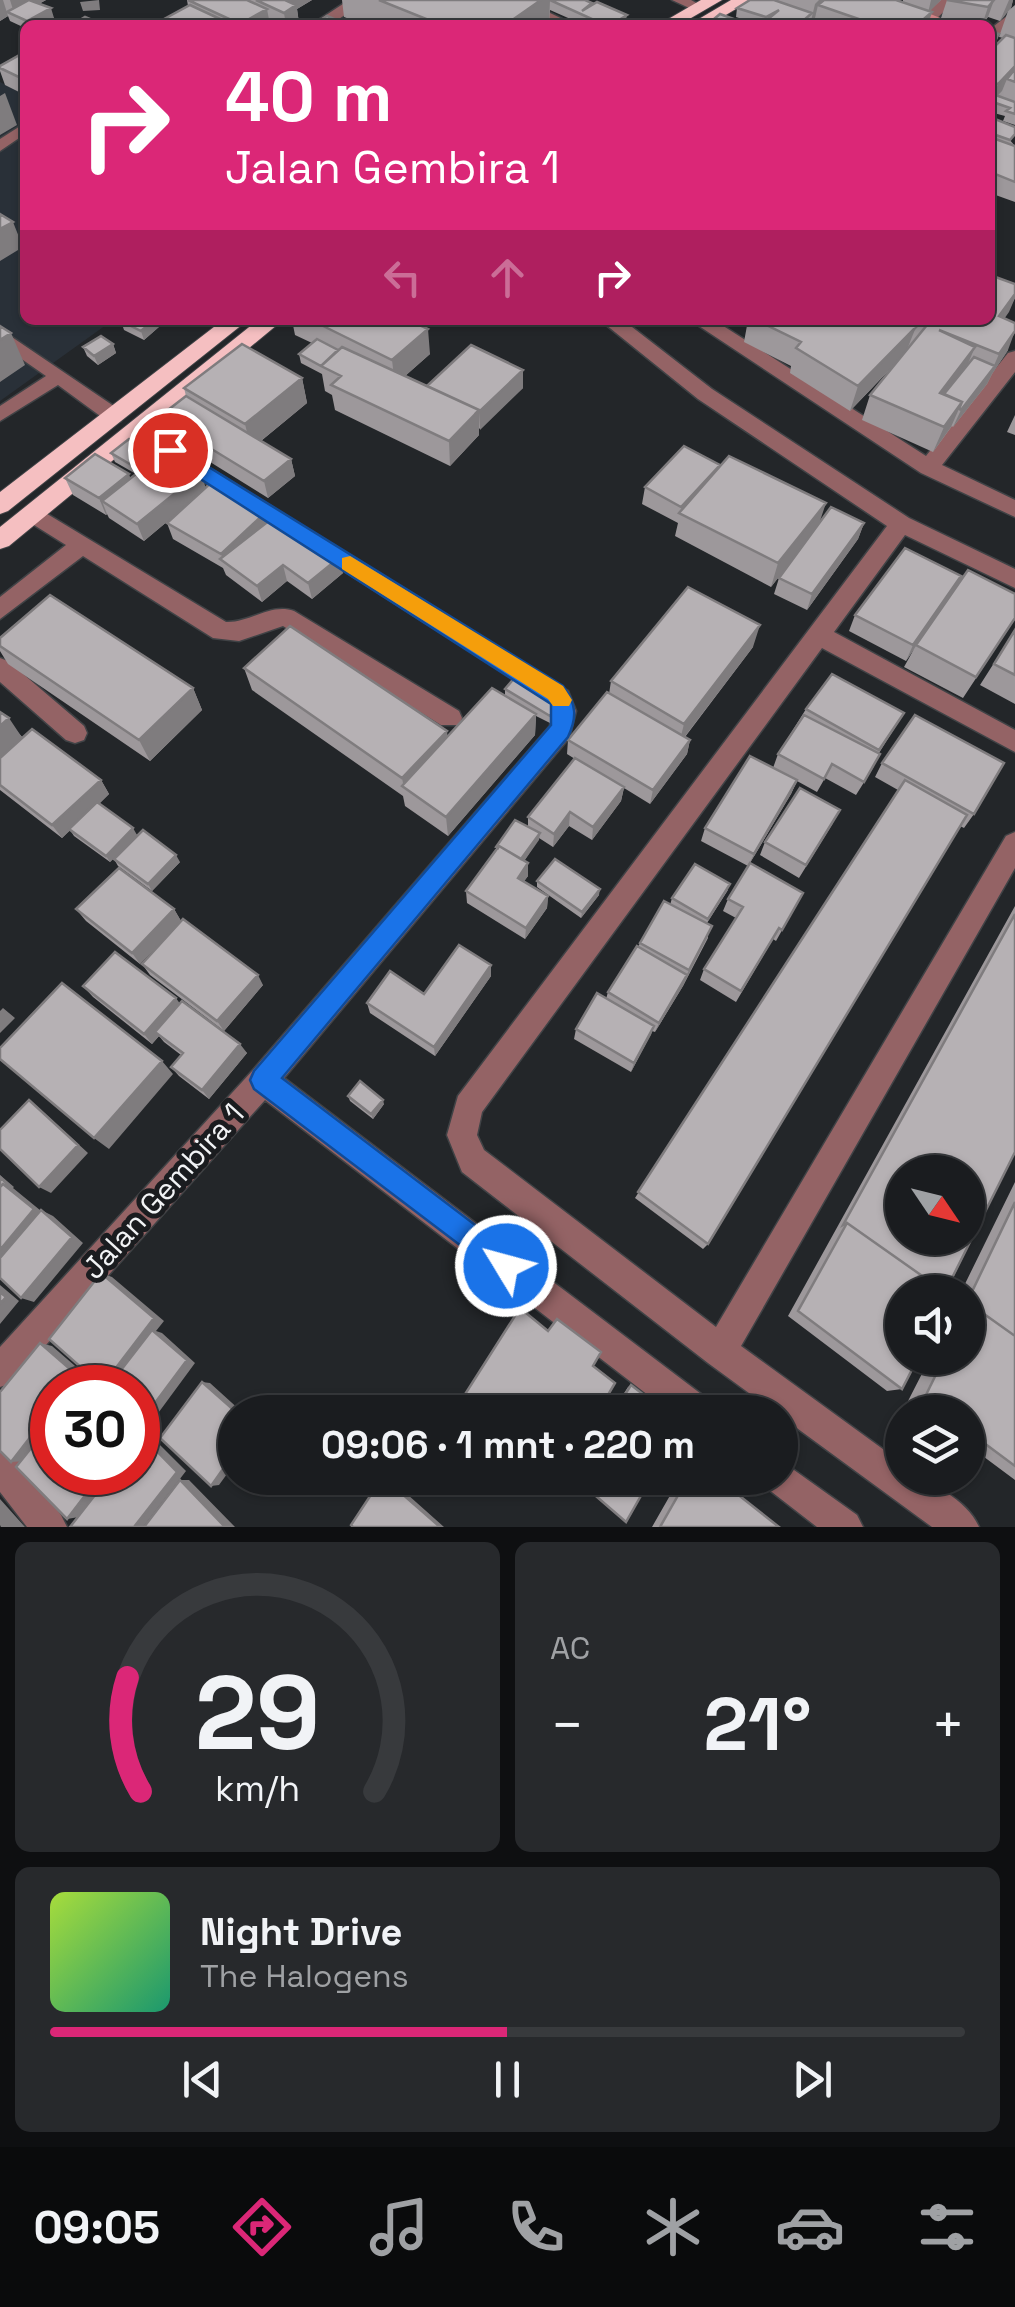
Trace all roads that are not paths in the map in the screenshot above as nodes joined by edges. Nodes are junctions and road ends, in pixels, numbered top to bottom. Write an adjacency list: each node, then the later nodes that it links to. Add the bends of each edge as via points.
1 (360, 0): 10 (street)
2 (512, 0): 11 (lane)
3 (679, 0): 7 (lane)
4 (743, 0): 7 (highway)
5 (880, 0): 9 (main road)
6 (949, 0): 9 (street)
7 (703, 11): 12 (highway)
8 (1015, 15): 14 (street)
9 (929, 18): 13 (main road)
10 (323, 20)
11 (557, 20)
12 (679, 20)
13 (935, 20)
14 (995, 39)
15 (20, 123): 16 (lane)
16 (0, 146)
17 (231, 325): 25 (highway)
18 (266, 325): 26 (highway)
19 (616, 325): 31 (street, via 705,394)
20 (708, 325): 27 (street)
21 (0, 334): 23 (lane)
22 (1015, 358): 27 (street)
23 (56, 378): 24 (lane); 25 (lane)
24 (0, 415)
25 (114, 416): 28 (highway)
26 (137, 430): 30 (highway); 42 (street, Jalan Gembira 1, via 556,692 565,710 560,730)
27 (928, 468): 29 (street)
28 (0, 505)
29 (1015, 508)
30 (34, 514): 32 (highway); 33 (street)
31 (902, 524): 34 (street); 36 (street)
32 (0, 540)
33 (81, 545): 35 (street); 38 (street, via 227,633 286,617)
34 (1015, 579)
35 (0, 610)
36 (818, 635): 40 (street); 43 (street, via 468,1106 461,1125 473,1161)
37 (0, 668): 39 (street)
38 (450, 718)
39 (75, 733)
40 (1015, 742)
41 (1015, 844): 43 (street)
42 (263, 1080): 44 (street, Jalan Gembira 1); 45 (street)
43 (720, 1350): 50 (street)
44 (0, 1371)
45 (674, 1395)
46 (0, 1464): 48 (street)
47 (798, 1491): 49 (street)
48 (48, 1527)
49 (845, 1527)
50 (961, 1527)

